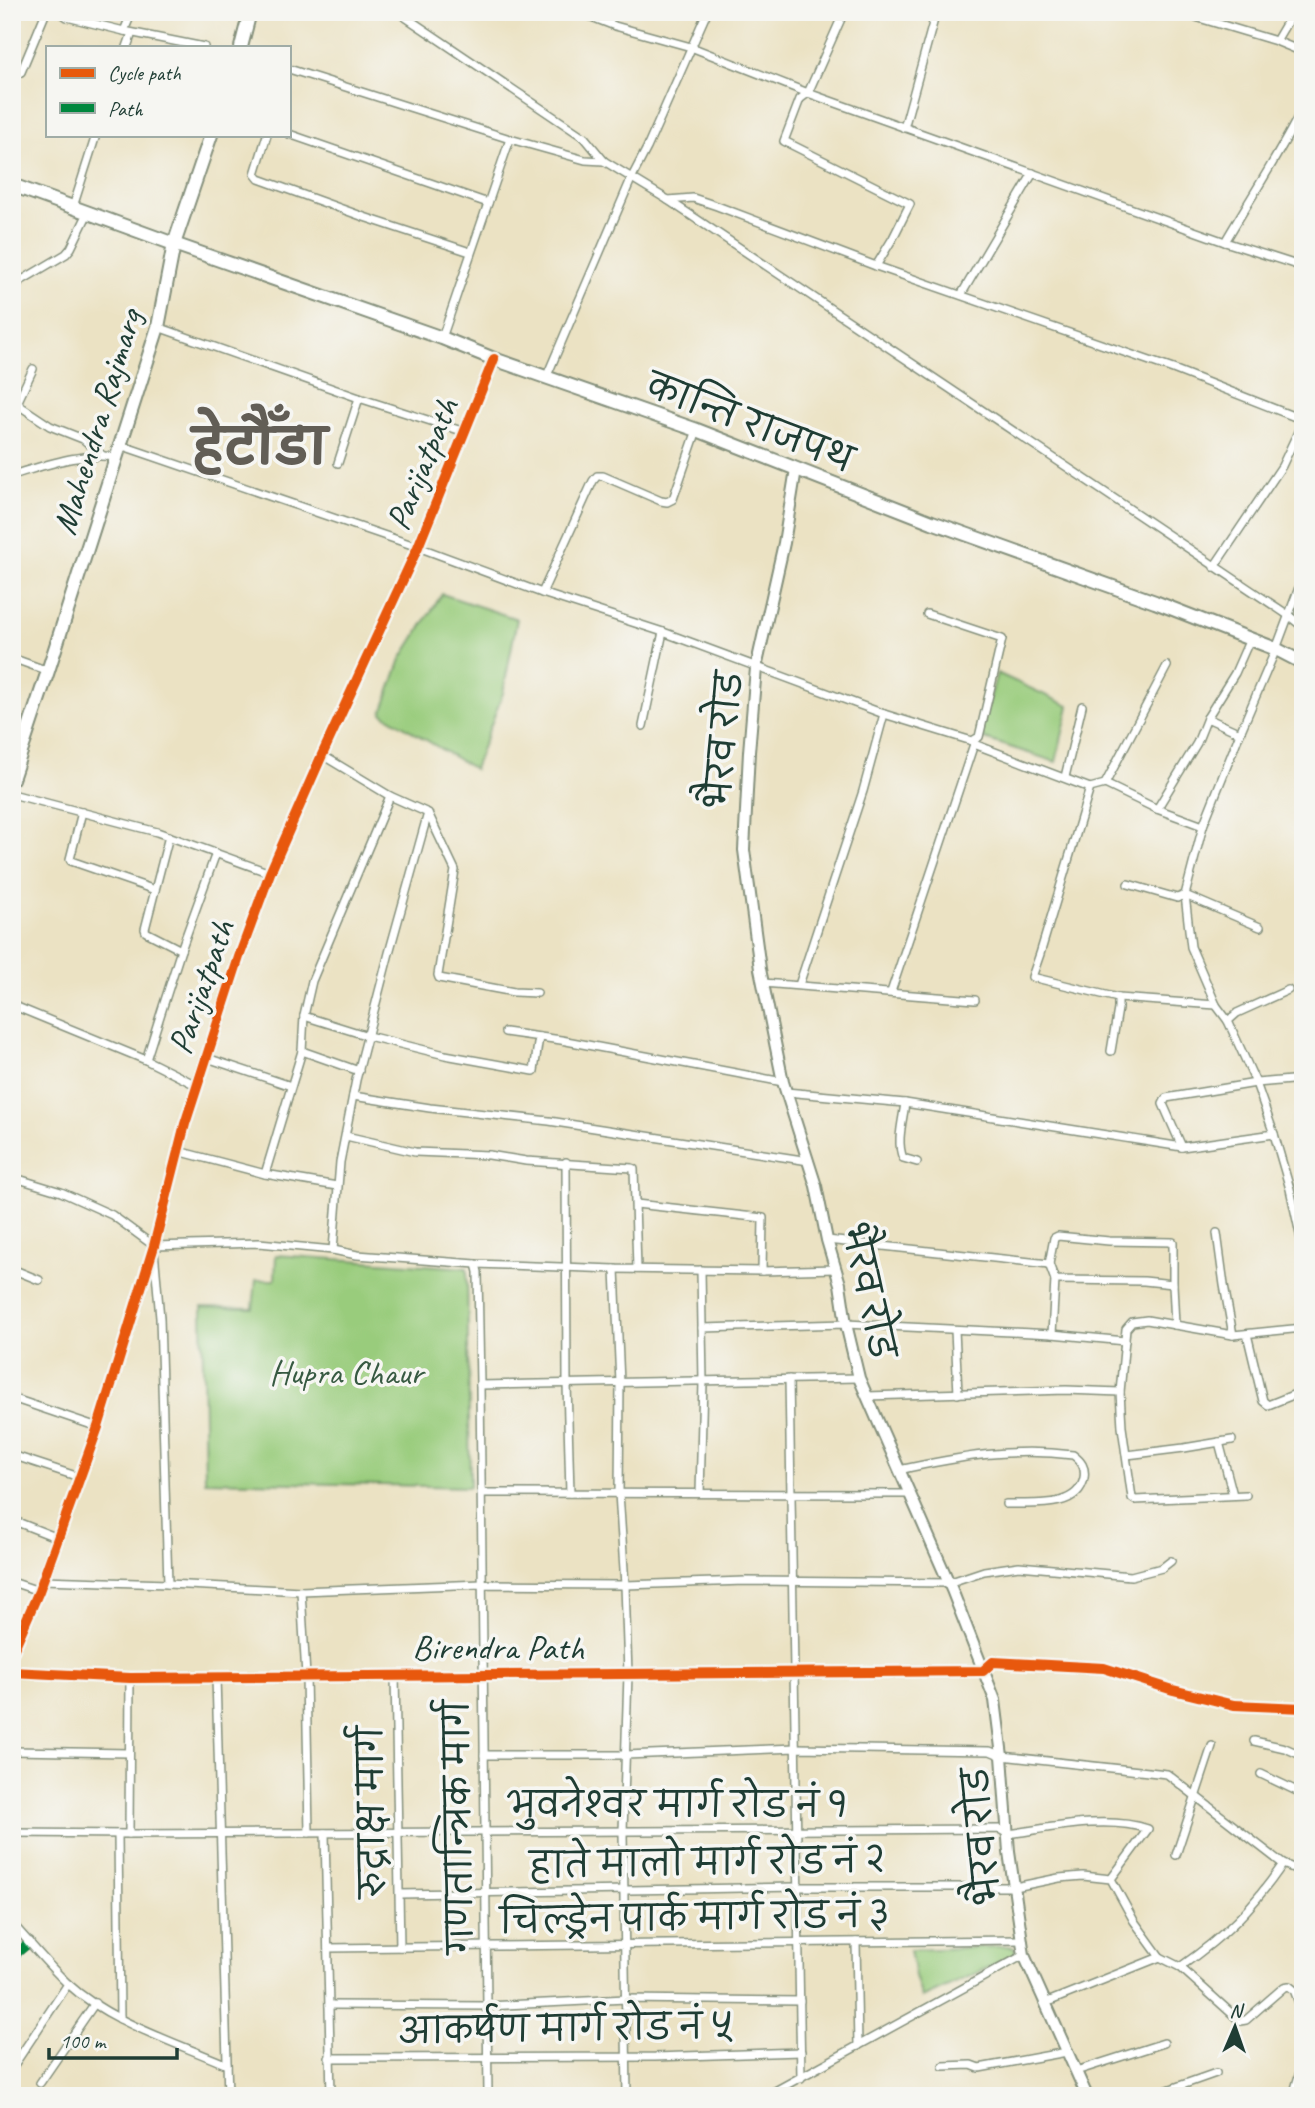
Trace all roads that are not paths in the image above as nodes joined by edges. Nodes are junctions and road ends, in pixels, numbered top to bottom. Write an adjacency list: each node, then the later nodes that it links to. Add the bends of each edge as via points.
1 (46, 12): 21 (street, via 21,72)
2 (60, 12): 12 (street)
3 (132, 12): 13 (street)
4 (250, 12): 17 (main road)
5 (398, 12): 30 (street, via 584,138)
6 (579, 12): 18 (street)
7 (707, 12): 18 (street)
8 (844, 12): 22 (street)
9 (936, 12): 24 (street)
10 (1179, 12): 14 (street)
11 (1293, 12): 14 (street)
12 (76, 16): 13 (street)
13 (128, 32): 15 (street); 16 (street)
14 (1276, 41): 19 (street)
15 (127, 46)
16 (199, 46)
17 (241, 46)
18 (691, 47): 22 (street); 32 (street)
19 (1303, 52)
20 (290, 69): 29 (street)
21 (12, 73)
22 (808, 93): 24 (street); 41 (street, via 800,99 784,141 910,204)
23 (1303, 107): 38 (street)
24 (904, 128): 31 (street)
25 (290, 134): 35 (street)
26 (96, 136): 36 (street)
27 (211, 136): 39 (main road, Mahendra Rajmarg)
28 (267, 136): 40 (street, via 255,174 259,179)
29 (510, 139): 30 (street); 35 (street)
30 (604, 161): 32 (street)
31 (1032, 173): 38 (street); 44 (street)
32 (632, 177): 34 (street); 49 (street)
33 (12, 185): 36 (main road)
34 (668, 200): 41 (street, via 693,198); 60 (street)
35 (488, 203): 40 (street)
36 (73, 207): 37 (main road)
37 (88, 213): 39 (main road); 43 (street, via 66,254)
38 (1225, 242): 42 (street)
39 (174, 244): 45 (main road, Mahendra Rajmarg); 46 (main road, कान्ति राजपथ)
40 (470, 252): 46 (street)
41 (876, 266): 44 (street)
42 (1303, 267)
43 (12, 286)
44 (961, 295): 51 (street, via 1172,369)
45 (158, 327): 50 (street); 54 (main road, Mahendra Rajmarg)
46 (442, 338): 47 (main road, कान्ति राजपथ)
47 (494, 359): 49 (main road, कान्ति राजपथ); 53 (street, Parijatpath)
48 (33, 369): 55 (street, via 20,394 20,406 50,426 83,439)
49 (547, 378): 52 (main road, कान्ति राजपथ)
50 (359, 398): 53 (street); 56 (street)
51 (1303, 421): 60 (street, via 1278,474)
52 (697, 430): 57 (main road, कान्ति राजपथ); 62 (street, via 673,499 667,502 597,476)
53 (465, 432): 59 (street, Parijatpath)
54 (118, 451): 55 (street); 59 (street); 73 (main road, Mahendra Rajmarg)
55 (102, 455): 58 (street, via 78,456)
56 (338, 463)
57 (796, 469): 67 (main road, कान्ति राजपथ); 72 (main road, भैरव रोड)
58 (12, 475)
59 (418, 547): 62 (street); 80 (street, Parijatpath)
60 (1214, 567): 64 (street)
61 (1303, 577): 64 (street)
62 (542, 593): 66 (street)
63 (927, 614): 79 (street, via 1002,639 979,737)
64 (1288, 615): 65 (street); 68 (street)
65 (1303, 627)
66 (663, 632): 72 (street); 77 (street)
67 (1250, 639): 68 (main road, कान्ति राजपथ); 76 (street)
68 (1276, 649): 70 (main road, कान्ति राजपथ); 78 (street)
69 (12, 657): 73 (street)
70 (1303, 663)
71 (1167, 666): 83 (street)
72 (756, 668): 75 (street); 99 (main road, भैरव रोड, via 744,850)
73 (48, 671): 82 (main road, Mahendra Rajmarg)
74 (1082, 706): 81 (street)
75 (884, 714): 79 (street); 100 (street)
76 (1207, 718): 78 (street); 87 (street)
77 (643, 726)
78 (1240, 733): 90 (street)
79 (973, 742): 81 (street); 102 (street)
80 (322, 755): 86 (street); 93 (street, Parijatpath)
81 (1065, 777): 84 (street)
82 (12, 779)
83 (1105, 783): 84 (street); 87 (street)
84 (1090, 788): 104 (street, via 1031,977)
85 (12, 793): 88 (street)
86 (390, 796): 89 (street); 108 (street, via 312,981)
87 (1157, 809): 90 (street)
88 (82, 812): 91 (street); 95 (street, via 71,861)
89 (428, 813): 103 (street, via 454,870 439,978); 111 (street)
90 (1203, 826): 96 (street)
91 (169, 836): 92 (street); 95 (street)
92 (216, 853): 93 (street); 98 (street)
93 (270, 873): 115 (street, Parijatpath)
94 (1128, 884): 96 (street, via 1177,898)
95 (155, 890): 98 (street, via 146,932)
96 (1185, 895): 97 (street); 107 (street, via 1191,947)
97 (1260, 927)
98 (181, 950): 116 (street)
99 (763, 983): 100 (street); 122 (main road, भैरव रोड)
100 (799, 985): 102 (street)
101 (1288, 990): 109 (street)
102 (891, 992): 105 (street)
103 (537, 993)
104 (1118, 998): 107 (street); 114 (street)
105 (975, 1000)
106 (12, 1005): 116 (street)
107 (1216, 1005): 109 (street)
108 (304, 1016): 111 (street); 113 (street)
109 (1228, 1021): 119 (street)
110 (505, 1032): 112 (street)
111 (368, 1036): 112 (street, via 534,1071); 117 (street)
112 (539, 1037): 122 (street)
113 (302, 1051): 117 (street); 121 (street)
114 (1111, 1051)
115 (207, 1059): 120 (street, Parijatpath); 121 (street)
116 (146, 1060): 120 (street)
117 (359, 1072): 123 (street)
118 (1303, 1079): 119 (street)
119 (1256, 1083): 125 (street); 127 (street, via 1166,1098 1163,1104)
120 (198, 1086): 128 (street, Parijatpath)
121 (291, 1086): 132 (street)
122 (785, 1087): 124 (street); 129 (main road, भैरव रोड)
123 (353, 1096): 126 (street); 129 (street)
124 (905, 1103): 127 (street); 130 (street, via 901,1153 903,1158)
125 (1274, 1134): 127 (street); 139 (street)
126 (346, 1136): 131 (street, via 415,1152); 134 (street)
127 (1182, 1147)
128 (178, 1151): 132 (street); 138 (street, Parijatpath)
129 (809, 1161): 137 (main road, भैरव रोड)
130 (917, 1161)
131 (566, 1162): 135 (street, via 632,1168); 143 (street)
132 (265, 1174): 134 (street)
133 (12, 1177): 138 (street, via 112,1215)
134 (337, 1186): 140 (street)
135 (636, 1204): 146 (street); 149 (street, via 763,1218)
136 (1217, 1233): 160 (street)
137 (827, 1240): 142 (street); 147 (main road, भैरव रोड)
138 (154, 1246): 140 (street, via 259,1243); 173 (street, Parijatpath); 196 (street)
139 (1303, 1248)
140 (334, 1250): 141 (street)
141 (476, 1264): 143 (street); 167 (street, गणतान्त्रिक मार्ग)
142 (1049, 1264): 151 (street); 152 (street, via 1058,1237 1173,1242)
143 (567, 1267): 145 (street); 166 (street)
144 (12, 1269): 150 (street)
145 (615, 1269): 146 (street); 165 (street)
146 (637, 1269): 148 (street)
147 (835, 1269): 149 (street); 153 (main road, भैरव रोड)
148 (701, 1270): 149 (street); 155 (street)
149 (762, 1270)
150 (39, 1280)
151 (1055, 1280): 152 (street); 158 (street)
152 (1173, 1284): 154 (street)
153 (846, 1324): 155 (street); 157 (street); 162 (main road, भैरव रोड)
154 (1175, 1325): 160 (street); 161 (street, via 1132,1322)
155 (702, 1328): 164 (street)
156 (1303, 1328): 159 (street)
157 (955, 1330): 158 (street); 170 (street)
158 (1052, 1334): 161 (street)
159 (1247, 1334): 160 (street); 168 (street, via 1265,1404)
160 (1233, 1335)
161 (1125, 1341): 169 (street)
162 (859, 1378): 163 (street); 171 (main road, भैरव रोड)
163 (789, 1380): 164 (street); 184 (street)
164 (703, 1382): 165 (street); 183 (street)
165 (620, 1383): 166 (street); 182 (street)
166 (567, 1384): 167 (street); 181 (street)
167 (480, 1385): 180 (street, गणतान्त्रिक मार्ग)
168 (1303, 1391)
169 (1120, 1392): 170 (street); 177 (street)
170 (958, 1394): 171 (street)
171 (867, 1396): 178 (main road, भैरव रोड)
172 (12, 1398): 173 (street)
173 (98, 1427): 179 (street, Parijatpath)
174 (1233, 1440): 175 (street)
175 (1219, 1442): 177 (street); 186 (street)
176 (12, 1455): 179 (street)
177 (1126, 1455): 186 (street, via 1135,1500)
178 (899, 1470): 185 (main road, भैरव रोड); 188 (street, via 964,1456 1021,1452 1073,1455 1084,1467 1082,1484 1062,1501)
179 (79, 1477): 190 (street, Parijatpath)
180 (481, 1493): 181 (street); 197 (street, गणतान्त्रिक मार्ग)
181 (570, 1493): 182 (street)
182 (618, 1493): 183 (street); 198 (street)
183 (700, 1493): 184 (street)
184 (791, 1493): 185 (street); 193 (street)
185 (909, 1494): 195 (main road, भैरव रोड)
186 (1233, 1495): 187 (street)
187 (1246, 1495)
188 (1006, 1504)
189 (12, 1520): 190 (street)
190 (58, 1538): 192 (street, Parijatpath)
191 (1171, 1561): 195 (street, via 1131,1576 1019,1566)
192 (43, 1580): 196 (street); 199 (street, Parijatpath)
193 (792, 1581): 195 (street); 198 (street); 204 (street)
194 (12, 1582): 199 (street)
195 (948, 1583): 202 (main road, भैरव रोड)
196 (168, 1584): 200 (street)
197 (482, 1584): 198 (street); 200 (street); 207 (street, गणतान्त्रिक मार्ग)
198 (625, 1585): 205 (street)
199 (39, 1591): 201 (street, Parijatpath)
200 (301, 1591): 208 (street)
201 (12, 1653)
202 (983, 1671): 204 (street, Birendra Path); 211 (street, Birendra Path, via 993,1662 1104,1668 1234,1705); 219 (main road, भैरव रोड, via 995,1700)
203 (12, 1672): 210 (street, Birendra Path)
204 (793, 1673): 205 (street, Birendra Path); 214 (street)
205 (628, 1674): 207 (street, Birendra Path); 218 (street)
206 (395, 1675): 207 (street, Birendra Path); 208 (street, Birendra Path); 230 (street, रुद्राक्ष मार्ग)
207 (483, 1675): 217 (street, गणतान्त्रिक मार्ग)
208 (306, 1676): 209 (street, Birendra Path); 228 (street)
209 (216, 1677): 210 (street, Birendra Path); 227 (street)
210 (130, 1678): 216 (street)
211 (1303, 1708)
212 (1254, 1741): 220 (street)
213 (1212, 1745): 223 (street)
214 (795, 1748): 218 (street); 219 (street, via 990,1751); 224 (street)
215 (12, 1751): 216 (street)
216 (128, 1753): 233 (street)
217 (484, 1755): 218 (street); 231 (street, गणतान्त्रिक मार्ग)
218 (626, 1755): 225 (street)
219 (1002, 1756): 223 (street, via 1167,1774); 234 (main road, भैरव रोड)
220 (1303, 1756)
221 (1261, 1774): 222 (street)
222 (1303, 1794)
223 (1196, 1797): 235 (street); 237 (street)
224 (797, 1831): 225 (street, भुवनेश्वर मार्ग रोड नं १); 234 (street, भुवनेश्वर मार्ग रोड नं १, via 999,1829); 240 (street)
225 (623, 1832): 231 (street, भुवनेश्वर मार्ग रोड नं १); 242 (street)
226 (14, 1833): 232 (street, भुवनेश्वर मार्ग रोड नं १); 236 (street)
227 (220, 1833): 228 (street, भुवनेश्वर मार्ग रोड नं १); 233 (street, भुवनेश्वर मार्ग रोड नं १); 275 (street)
228 (309, 1833): 229 (street, भुवनेश्वर मार्ग रोड नं १)
229 (325, 1833): 230 (street, भुवनेश्वर मार्ग रोड नं १); 253 (street)
230 (398, 1833): 231 (street, भुवनेश्वर मार्ग रोड नं १); 244 (street, रुद्राक्ष मार्ग)
231 (485, 1833): 243 (street, गणतान्त्रिक मार्ग)
232 (118, 1834): 233 (street, भुवनेश्वर मार्ग रोड नं १); 266 (street)
233 (130, 1834)
234 (1008, 1834): 239 (street, भुवनेश्वर मार्ग रोड नं १, via 1099,1824 1148,1829); 241 (main road, भैरव रोड)
235 (1176, 1855)
236 (12, 1860)
237 (1283, 1864): 238 (street); 257 (street, via 1237,1922)
238 (1303, 1872)
239 (1111, 1879): 241 (street, हाते मालो मार्ग रोड नं २, via 1083,1876); 256 (street, via 1133,1921)
240 (798, 1887): 241 (street, हाते मालो मार्ग रोड नं २); 242 (street, हाते मालो मार्ग रोड नं २); 249 (street)
241 (1015, 1887): 246 (main road, भैरव रोड)
242 (624, 1890): 243 (street, हाते मालो मार्ग रोड नं २); 250 (street)
243 (486, 1893): 244 (street, हाते मालो मार्ग रोड नं २); 251 (street, गणतान्त्रिक मार्ग)
244 (400, 1894): 252 (street, रुद्राक्ष मार्ग)
245 (12, 1923): 247 (street)
246 (1020, 1940): 248 (street, चिल्ड्रेन पार्क मार्ग रोड नं ३); 254 (main road, भैरव रोड)
247 (30, 1942): 255 (street); 258 (street)
248 (856, 1942): 249 (street, चिल्ड्रेन पार्क मार्ग रोड नं ३); 268 (street)
249 (799, 1943): 250 (street, चिल्ड्रेन पार्क मार्ग रोड नं ३); 260 (street)
250 (625, 1945): 251 (street, चिल्ड्रेन पार्क मार्ग रोड नं ३); 259 (street)
251 (486, 1946): 252 (street, चिल्ड्रेन पार्क मार्ग रोड नं ३); 264 (street, गणतान्त्रिक मार्ग)
252 (400, 1947): 253 (street, चिल्ड्रेन पार्क मार्ग रोड नं ३)
253 (328, 1948): 263 (street)
254 (1024, 1955): 262 (main road, भैरव रोड); 268 (street)
255 (12, 1956)
256 (1160, 1957): 257 (street); 262 (street)
257 (1180, 1967): 265 (street, via 1240,2021 1289,1986)
258 (68, 1984): 261 (street); 277 (street)
259 (626, 1999): 260 (street); 264 (street); 271 (street)
260 (800, 2001): 269 (street)
261 (94, 2003): 266 (street); 281 (street)
262 (1045, 2003): 270 (main road, भैरव रोड)
263 (329, 2005): 264 (street); 273 (street)
264 (487, 2006): 272 (street, गणतान्त्रिक मार्ग)
265 (1303, 2013)
266 (121, 2019): 275 (street)
267 (1164, 2043): 278 (street)
268 (858, 2046): 280 (street)
269 (801, 2052): 271 (street, आकर्षण मार्ग रोड नं ५); 280 (street)
270 (1067, 2052): 276 (street, via 979,2068); 278 (main road, भैरव रोड)
271 (627, 2056): 272 (street, आकर्षण मार्ग रोड नं ५); 285 (street)
272 (487, 2057): 273 (street, आकर्षण मार्ग रोड नं ५); 284 (street, गणतान्त्रिक मार्ग)
273 (329, 2058): 283 (street)
274 (1303, 2062): 289 (street)
275 (227, 2065): 282 (street)
276 (943, 2066)
277 (12, 2068)
278 (1076, 2071): 287 (main road, भैरव रोड)
279 (1216, 2073): 288 (street)
280 (801, 2078): 286 (street)
281 (40, 2084)
282 (228, 2096)
283 (331, 2096)
284 (488, 2096)
285 (627, 2096)
286 (766, 2096)
287 (1087, 2096)
288 (1151, 2096)
289 (1293, 2096)

